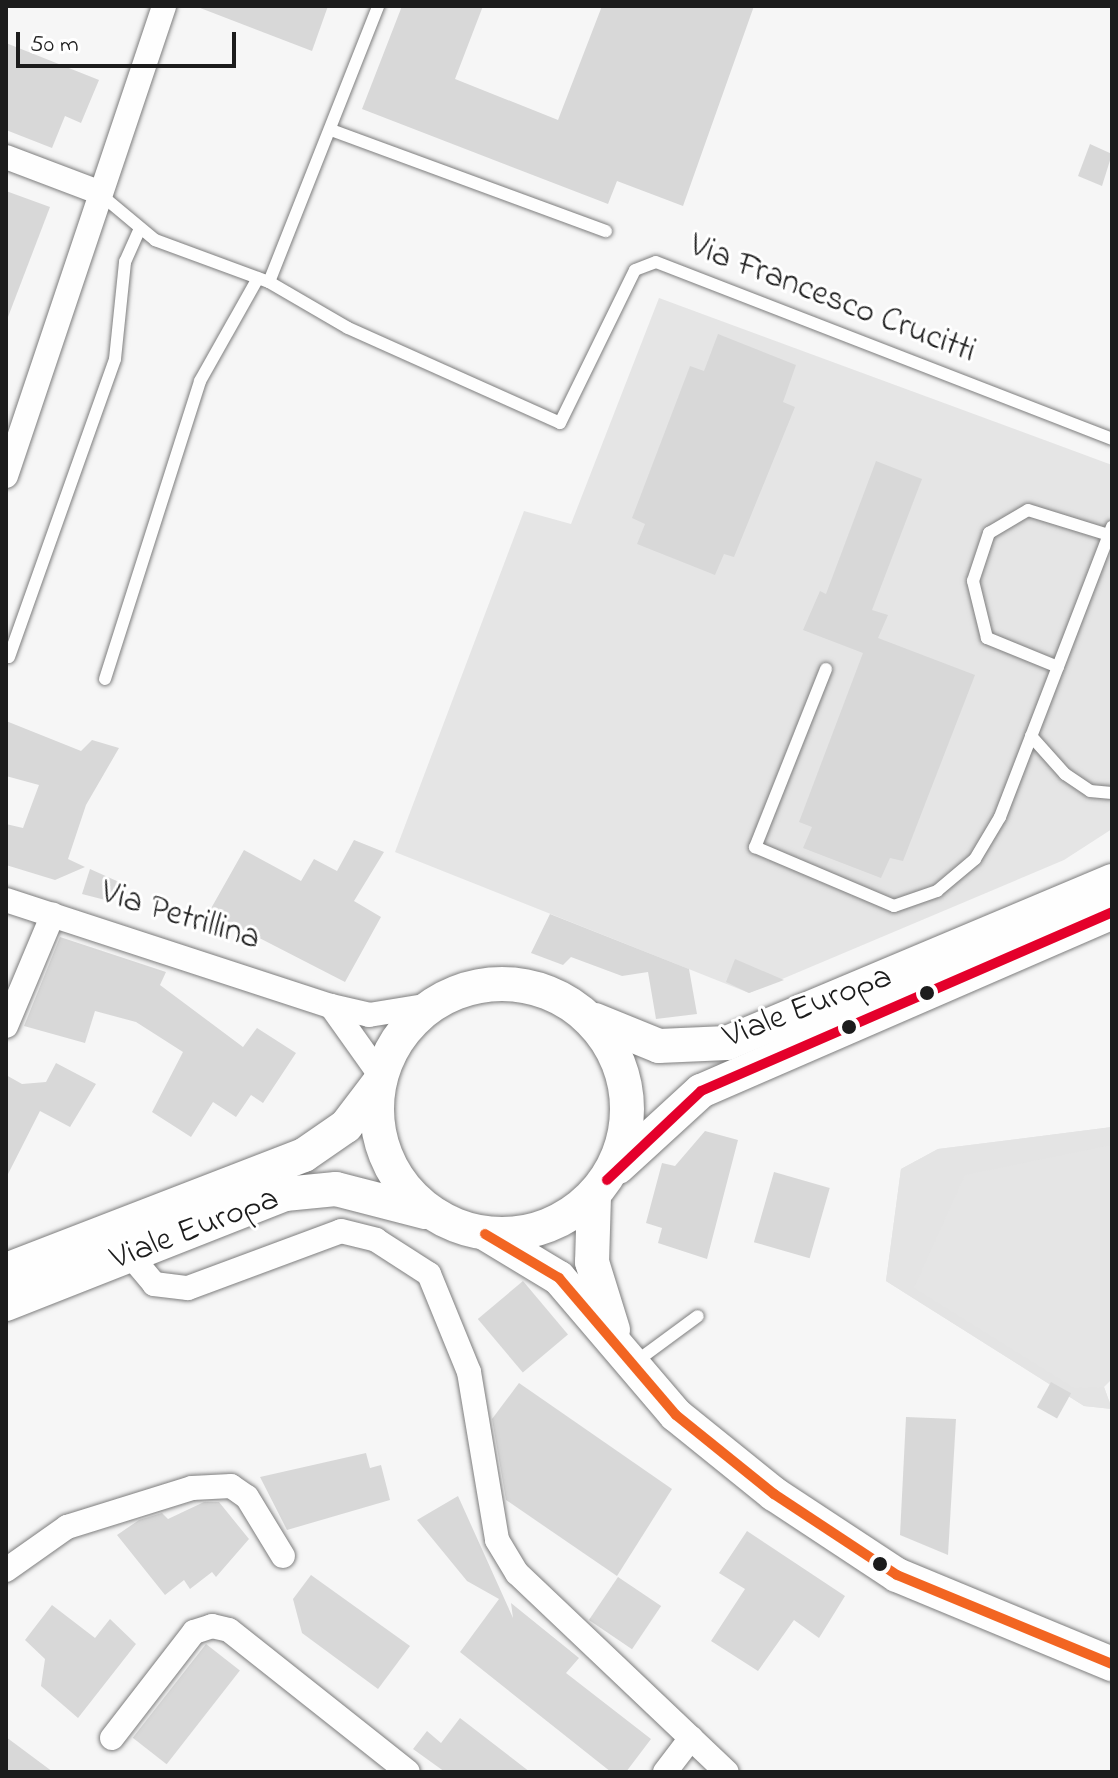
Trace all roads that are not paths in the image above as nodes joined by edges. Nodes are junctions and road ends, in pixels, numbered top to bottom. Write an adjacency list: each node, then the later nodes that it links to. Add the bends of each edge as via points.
1 (164, 6): 5 (street)
2 (376, 7): 3 (lane)
3 (331, 130): 7 (lane); 8 (lane)
4 (6, 157): 5 (street)
5 (98, 192): 6 (lane, Via Francesco Crucitti); 10 (street)
6 (140, 228): 8 (lane, Via Francesco Crucitti); 12 (lane, via 125,262 115,359)
7 (606, 231)
8 (264, 280): 9 (lane, Via Francesco Crucitti, via 348,328 560,423 635,270 656,262); 15 (lane, via 200,381)
9 (1112, 439)
10 (6, 476)
11 (1111, 531): 13 (lane); 13 (lane, via 1028,510 989,533 973,581 987,638)
12 (9, 657)
13 (1058, 667): 16 (lane)
14 (826, 669): 16 (lane, via 755,847 894,906 937,891 975,859)
15 (105, 679)
16 (1031, 736): 17 (lane, via 1065,774 1090,791)
17 (1112, 793)
18 (1112, 881): 24 (main road, Viale Europa, via 727,1043 659,1046)
19 (6, 900): 21 (street, Via Petrillina)
20 (1112, 912): 27 (main road, Viale Europa, via 701,1091)
21 (53, 914): 23 (street, Via Petrillina); 25 (street)
22 (430, 1005): 23 (street, Via Petrillina, via 369,1015); 24 (main road, via 469,987 511,983 553,993); 26 (main road, via 399,1036)
23 (331, 1006): 26 (street)
24 (589, 1017): 27 (main road, via 611,1045 628,1101 623,1148)
25 (6, 1026)
26 (379, 1080): 28 (main road, via 376,1122 386,1158); 31 (main road, Viale Europa, via 346,1126 304,1155)
27 (600, 1188): 29 (main road, via 562,1220 525,1233); 34 (main road, via 592,1262)
28 (434, 1215): 29 (main road); 30 (main road, Viale Europa, via 370,1194 309,1190)
29 (485, 1234): 34 (main road, via 559,1278)
30 (130, 1255): 32 (main road, Viale Europa); 39 (street, via 154,1284 188,1288 341,1231 376,1240 429,1274 469,1372 497,1540 517,1573)
31 (6, 1270)
32 (6, 1304)
33 (698, 1316): 34 (lane)
34 (627, 1354): 37 (main road, via 676,1415 774,1494 897,1575)
35 (283, 1556): 36 (street, via 247,1497 231,1486 192,1488 67,1527)
36 (6, 1570)
37 (1112, 1664)
38 (112, 1738): 40 (street, via 194,1632 212,1626 229,1630)
39 (691, 1738): 41 (street); 42 (street)
40 (408, 1772)
41 (665, 1772)
42 (727, 1772)

